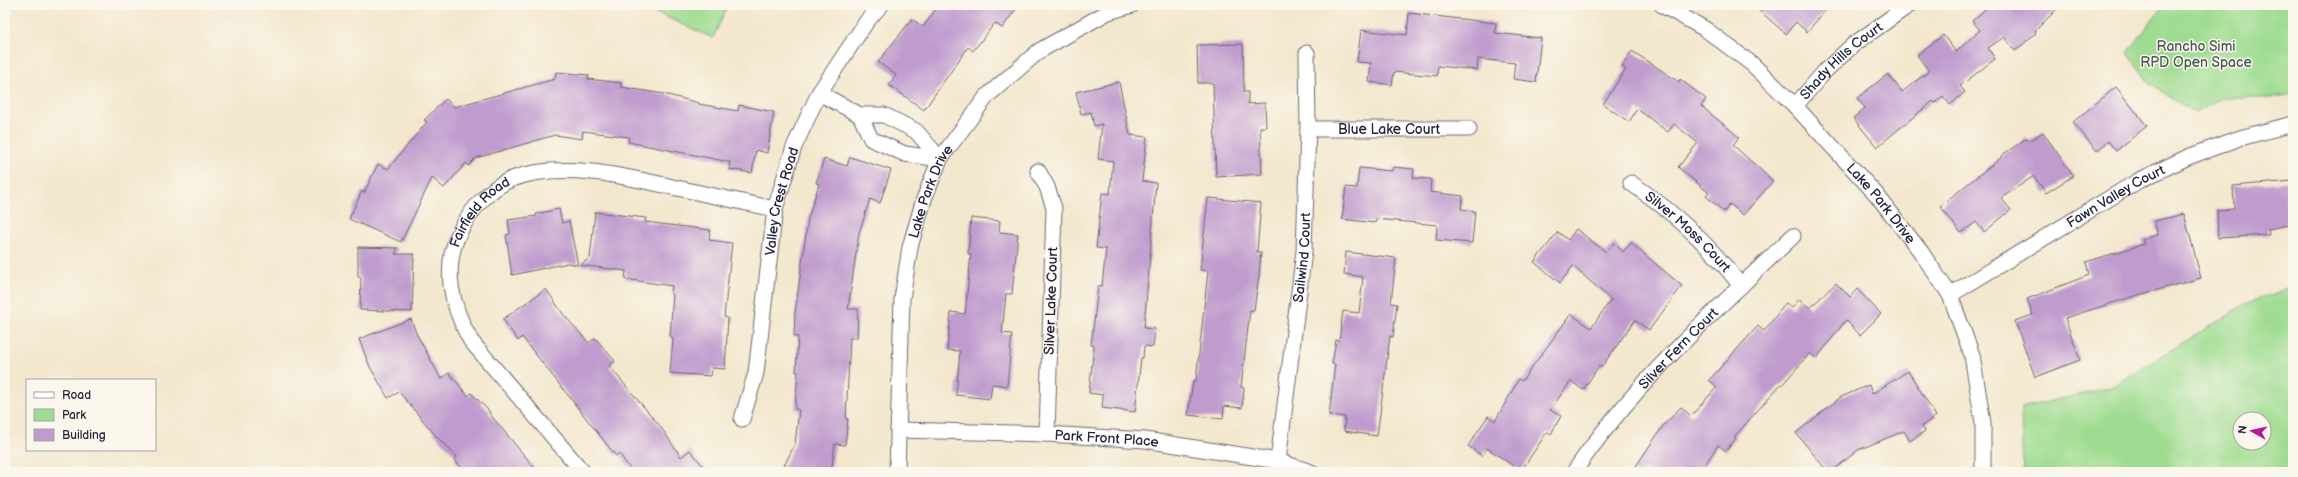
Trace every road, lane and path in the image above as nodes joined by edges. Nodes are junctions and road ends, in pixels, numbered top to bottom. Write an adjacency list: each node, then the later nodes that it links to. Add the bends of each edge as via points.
1 (881, 5): 6 (street, Valley Crest Road, via 867,21)
2 (1132, 5): 12 (street, Lake Park Drive, via 1108,12 1040,51 987,96)
3 (1662, 5): 7 (street, Lake Park Drive, via 1704,29 1752,64)
4 (1910, 5): 7 (street, Shady Hills Court, via 1853,44)
5 (1307, 53): 10 (street, Sailwind Court)
6 (818, 93): 8 (street); 15 (street, Valley Crest Road, via 794,147)
7 (1794, 106): 18 (street, Lake Park Drive, via 1876,194)
8 (860, 115): 12 (street, via 884,115 916,131); 12 (street, via 871,139 905,154)
9 (2293, 124): 18 (street, Fawn Valley Court, via 2240,138 2188,157 2138,181)
10 (1308, 129): 11 (street, Blue Lake Court); 22 (street, Sailwind Court, via 1304,251)
11 (1469, 129)
12 (940, 160): 20 (street, Lake Park Drive, via 924,199 909,254 902,299)
13 (1038, 171): 21 (street, Silver Lake Court, via 1054,208)
14 (1631, 183): 17 (street, Silver Moss Court, via 1690,227 1718,256)
15 (775, 209): 19 (street, Valley Crest Road, via 756,373); 23 (street, Fairfield Road, via 610,173 571,171 526,174 511,179 490,191 467,218 457,236 453,256 451,295 458,318 471,341)
16 (1793, 236): 17 (street, Silver Fern Court)
17 (1741, 286): 26 (street, Silver Fern Court, via 1670,356 1625,406)
18 (1950, 294): 27 (street, Lake Park Drive, via 1972,355 1983,423)
19 (742, 419)
20 (898, 430): 21 (street, Park Front Place); 24 (street, Lake Park Drive)
21 (1048, 434): 22 (street, Park Front Place, via 1145,440)
22 (1278, 461): 25 (street, Park Front Place)
23 (583, 472)
24 (897, 472)
25 (1311, 472)
26 (1574, 472)
27 (1983, 472)

